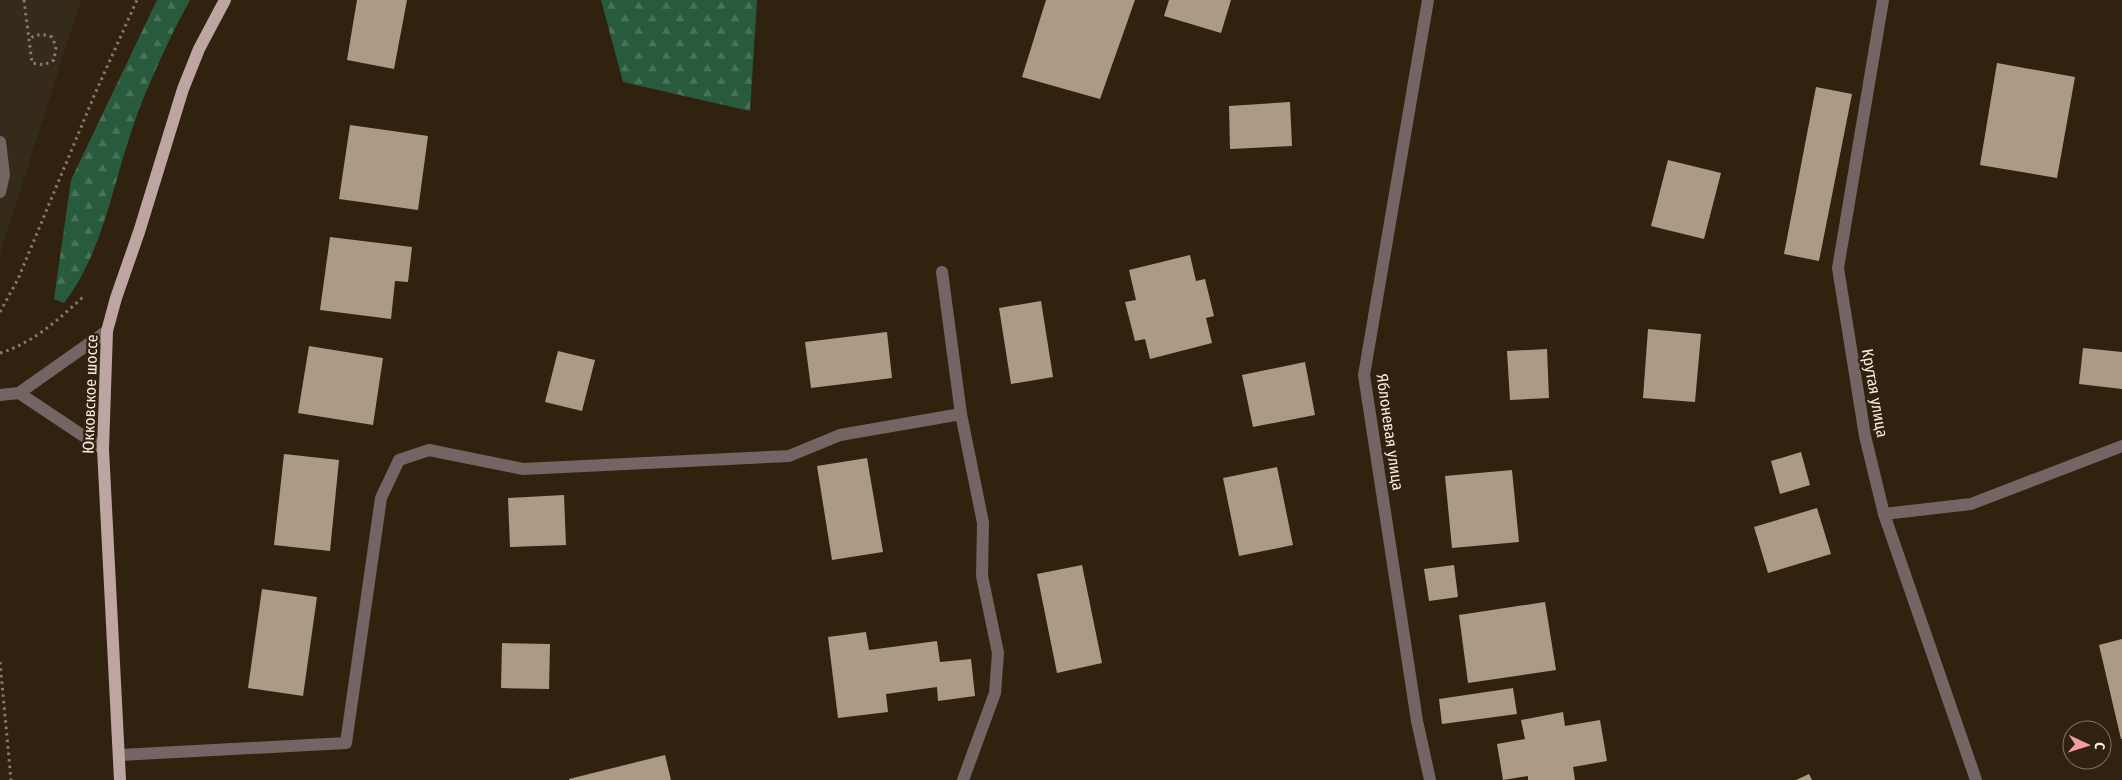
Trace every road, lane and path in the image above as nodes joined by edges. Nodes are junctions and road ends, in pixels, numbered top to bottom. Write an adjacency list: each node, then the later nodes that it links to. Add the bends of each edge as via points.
1 (24, 0): 6 (path)
2 (137, 0): 11 (path, via 18,280)
3 (225, 0): 12 (main road, Юкковское шоссе, via 183,89)
4 (1428, 0): 25 (street, Яблоневая улица, via 1364,375 1417,721)
5 (1883, 0): 19 (street, Крутая улица, via 1838,268 1865,436)
6 (29, 40): 6 (path, via 42,34 52,37 56,46 54,60 44,66 32,63)
7 (0, 142): 8 (street, via 4,175)
8 (0, 192)
9 (942, 272): 16 (street)
10 (83, 297): 13 (path, via 52,326 16,348)
11 (0, 312)
12 (107, 332): 14 (street); 18 (main road, Юкковское шоссе)
13 (0, 353)
14 (19, 393): 15 (street); 18 (street)
15 (0, 395)
16 (961, 414): 21 (street, via 840,435 789,456 523,469 429,450 398,460 382,498 346,743); 24 (street, via 983,523 982,576 998,653 996,693)
17 (2122, 446): 19 (street, via 1971,504)
18 (103, 449): 21 (main road, Юкковское шоссе)
19 (1884, 514): 26 (street, Крутая улица)
20 (0, 662): 22 (path)
21 (120, 756): 23 (main road, Юкковское шоссе)
22 (11, 780)
23 (120, 780)
24 (963, 780)
25 (1430, 780)
26 (1976, 780)

